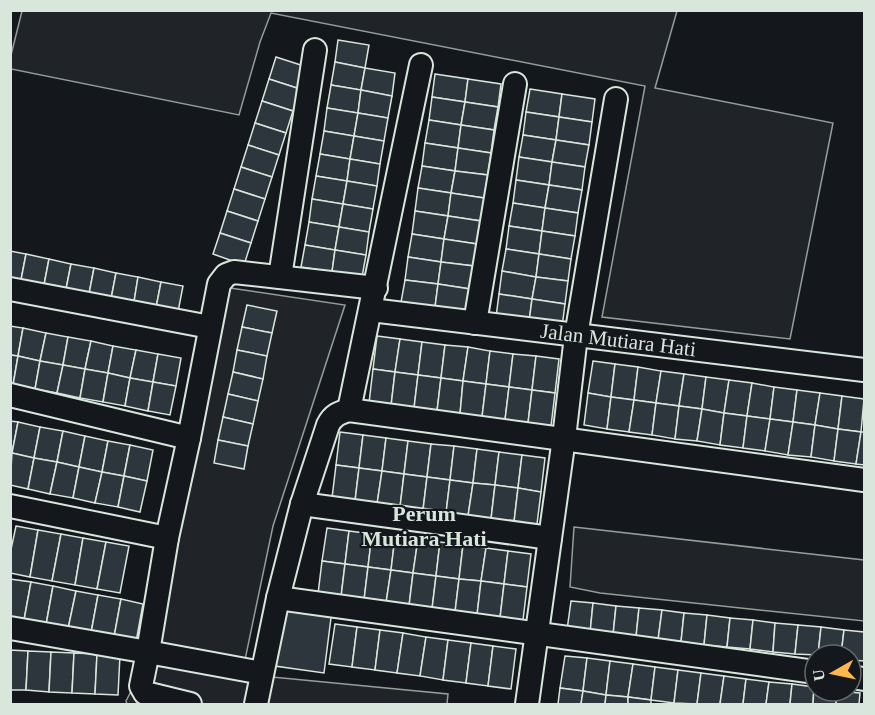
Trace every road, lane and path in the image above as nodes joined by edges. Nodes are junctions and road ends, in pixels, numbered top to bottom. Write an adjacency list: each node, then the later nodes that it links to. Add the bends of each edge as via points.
1 (315, 50): 5 (street)
2 (421, 65): 6 (street)
3 (515, 84): 9 (street)
4 (616, 99): 11 (street)
5 (280, 278): 6 (street); 10 (street, via 234,272 226,275 219,284)
6 (376, 288): 8 (street)
7 (10, 289): 10 (street)
8 (371, 310): 9 (street, Jalan Mutiara Hati); 14 (street)
9 (475, 323): 11 (street, Jalan Mutiara Hati)
10 (210, 327): 15 (street)
11 (576, 336): 12 (street, Jalan Mutiara Hati); 16 (street)
12 (864, 370)
13 (10, 395): 15 (street)
14 (349, 410): 16 (street); 18 (street, via 331,419)
15 (189, 438): 20 (street)
16 (564, 438): 17 (street); 21 (street)
17 (864, 480)
18 (302, 504): 21 (street); 22 (street)
19 (10, 506): 20 (street)
20 (167, 538): 25 (street)
21 (550, 538): 24 (street)
22 (278, 598): 24 (street); 27 (street)
23 (10, 628): 25 (street)
24 (536, 635): 26 (street); 30 (street)
25 (148, 652): 27 (street); 28 (street, via 141,686 145,693)
26 (803, 670)
27 (262, 673): 29 (street)
28 (190, 705)
29 (256, 705)
30 (527, 705)

